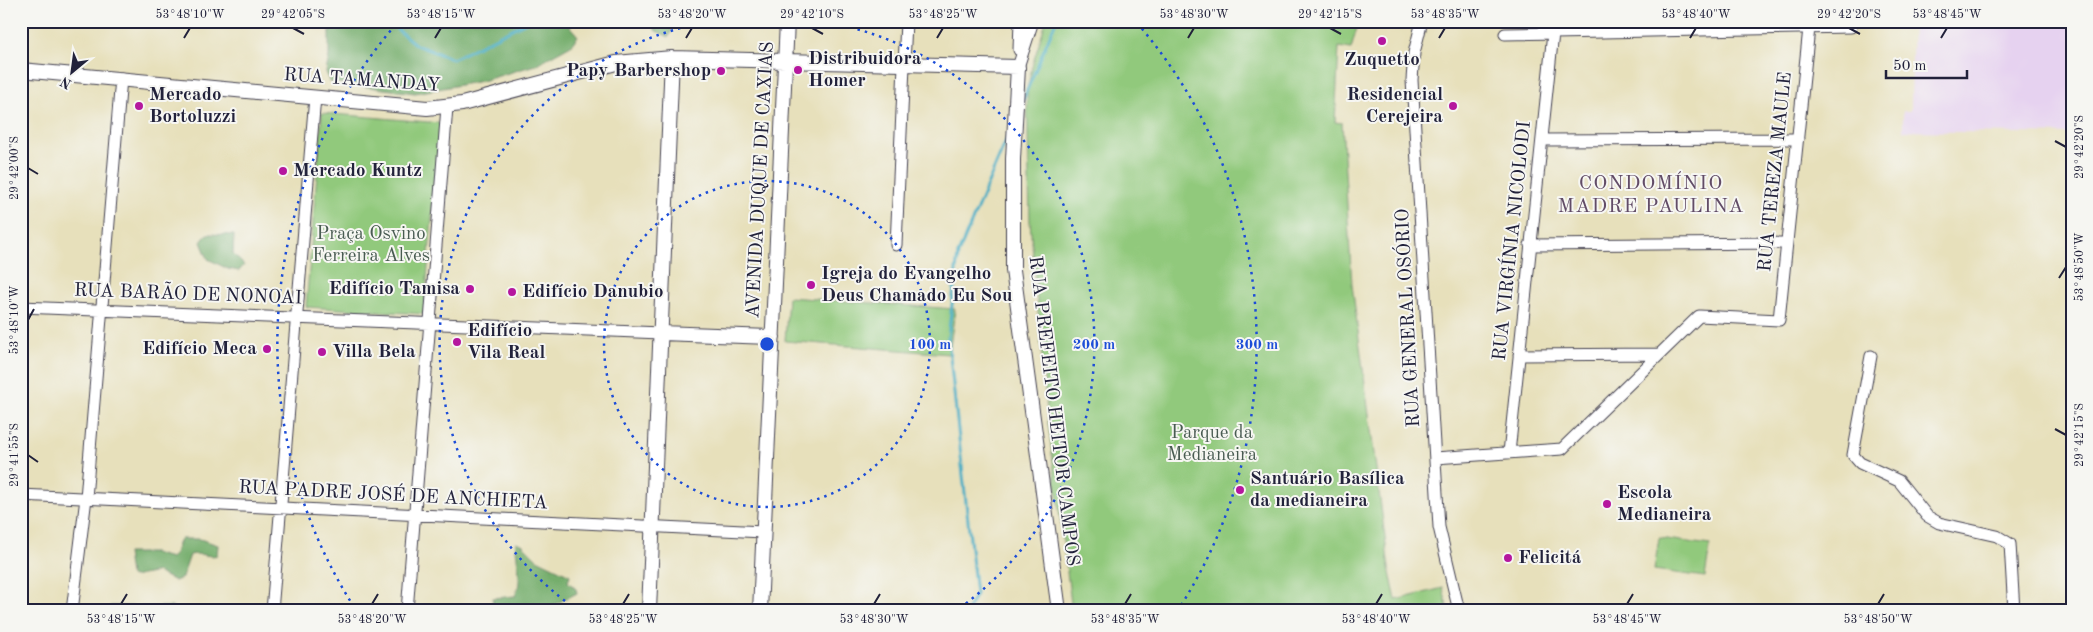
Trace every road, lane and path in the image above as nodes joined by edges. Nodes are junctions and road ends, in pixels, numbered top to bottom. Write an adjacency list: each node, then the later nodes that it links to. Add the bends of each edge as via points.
1 (788, 21): 11 (street, AVENIDA DUQUE DE CAXIAS)
2 (906, 21): 12 (street)
3 (1020, 21): 13 (street)
4 (1033, 21): 13 (street)
5 (1422, 21): 33 (street, RUA GENERAL OSÓRIO, via 1414,53 1412,80)
6 (1851, 27): 7 (street)
7 (1809, 28): 8 (street); 18 (street, RUA TEREZA MAULE)
8 (1553, 33): 9 (street); 19 (street, RUA VIRGÍNIA NICOLODI)
9 (1505, 34)
10 (672, 58): 11 (street, RUA TAMANDAY); 17 (street, RUA TAMANDAY, via 616,63); 27 (street)
11 (786, 61): 12 (street, RUA TAMANDAY); 28 (street, AVENIDA DUQUE DE CAXIAS)
12 (904, 64): 13 (street, RUA TAMANDAY); 21 (street)
13 (1018, 67): 45 (street, RUA PREFEITO HEITOR CAMPOS, via 1013,159 1013,270)
14 (21, 70): 15 (street, RUA TAMANDAY)
15 (121, 78): 16 (street, RUA TAMANDAY); 24 (street)
16 (315, 97): 17 (street, RUA TAMANDAY, via 427,108); 25 (street)
17 (447, 107): 26 (street)
18 (1798, 139): 19 (street); 20 (street, RUA TEREZA MAULE)
19 (1542, 140): 22 (street, RUA VIRGÍNIA NICOLODI)
20 (1787, 243): 22 (street); 30 (street, RUA TEREZA MAULE, via 1779,320 1699,316)
21 (896, 245)
22 (1530, 245): 29 (street, RUA VIRGÍNIA NICOLODI)
23 (21, 307): 24 (street, RUA BARÃO DE NONOAI)
24 (102, 310): 25 (street, RUA BARÃO DE NONOAI); 35 (street)
25 (297, 318): 26 (street, RUA BARÃO DE NONOAI); 36 (street)
26 (430, 323): 27 (street, RUA BARÃO DE NONOAI); 37 (street)
27 (661, 332): 28 (street, RUA BARÃO DE NONOAI); 38 (street)
28 (773, 337): 39 (street, AVENIDA DUQUE DE CAXIAS)
29 (1519, 354): 30 (street); 32 (street, RUA VIRGÍNIA NICOLODI)
30 (1659, 354): 32 (street, via 1562,449)
31 (1870, 356): 47 (street, via 1853,455 1860,463 1899,481 1927,516 1939,523 1997,536 2010,544)
32 (1509, 453): 33 (street)
33 (1435, 458): 46 (street, RUA GENERAL OSÓRIO, via 1439,527)
34 (21, 495): 35 (street, RUA PADRE JOSÉ DE ANCHIETA)
35 (86, 498): 36 (street, RUA PADRE JOSÉ DE ANCHIETA); 40 (street)
36 (281, 508): 37 (street, RUA PADRE JOSÉ DE ANCHIETA); 41 (street)
37 (414, 514): 38 (street, RUA PADRE JOSÉ DE ANCHIETA); 42 (street)
38 (652, 526): 39 (street, RUA PADRE JOSÉ DE ANCHIETA); 43 (street)
39 (764, 532): 44 (street, AVENIDA DUQUE DE CAXIAS)
40 (72, 611)
41 (272, 611)
42 (406, 611)
43 (649, 611)
44 (760, 611)
45 (1059, 611)
46 (1459, 611)
47 (2014, 611)

